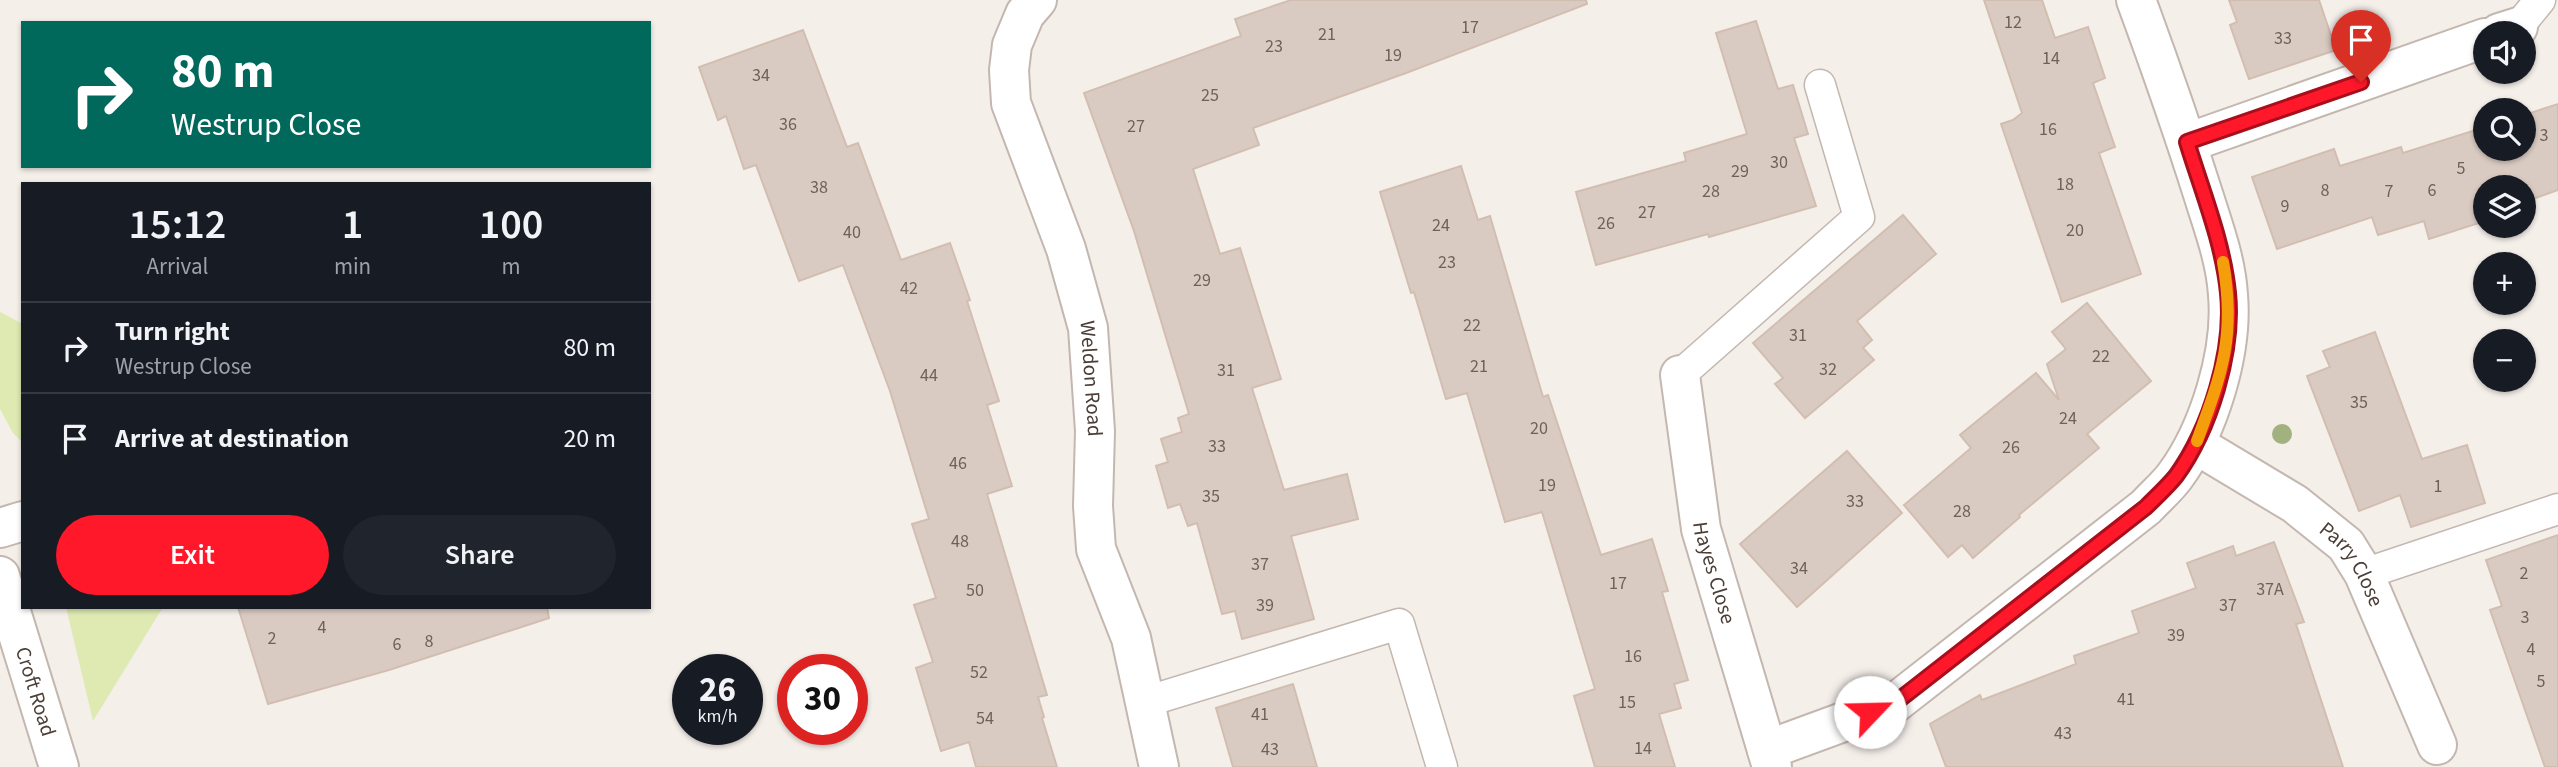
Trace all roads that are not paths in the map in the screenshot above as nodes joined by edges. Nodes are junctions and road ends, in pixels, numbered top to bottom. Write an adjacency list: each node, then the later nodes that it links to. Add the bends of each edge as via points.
1 (1037, 0): 13 (street, Weldon Road, via 1025,14 1012,46 1011,103 1066,250 1088,328 1096,549 1131,638)
2 (2136, 0): 5 (street)
3 (2473, 38): 5 (street)
4 (1820, 85): 6 (lane, via 1859,217)
5 (2187, 142): 7 (street, via 2221,253 2228,294 2223,366)
6 (1680, 375): 15 (street, Hayes Close, via 1701,529)
7 (2196, 444): 11 (street, Parry Close, via 2295,504 2346,545); 15 (street, via 2174,478 2146,507 1895,703)
8 (2558, 509): 11 (lane)
9 (21, 522): 10 (street)
10 (0, 528)
11 (2364, 574): 14 (street, Parry Close)
12 (0, 576): 16 (street, Croft Road)
13 (1145, 702): 17 (street, Weldon Road); 18 (lane, via 1399,624)
14 (2437, 746)
15 (1770, 758)
16 (59, 767)
17 (1159, 767)
18 (1442, 767)

